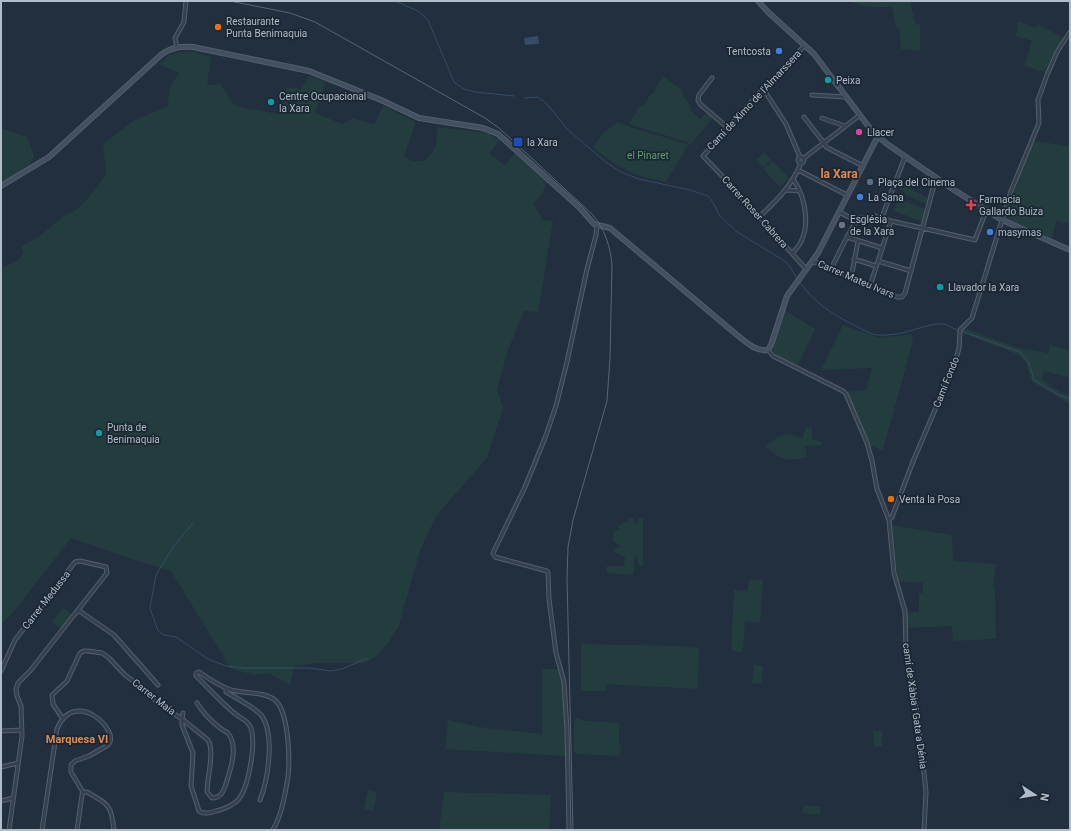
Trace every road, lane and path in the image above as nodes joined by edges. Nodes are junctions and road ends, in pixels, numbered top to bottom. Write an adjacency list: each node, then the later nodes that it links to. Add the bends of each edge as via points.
1 (186, 1): 5 (street, via 185,20 176,38)
2 (758, 1): 4 (main road)
3 (1070, 32): 34 (street, Camí Fondo, via 1057,52 1047,75 1038,100 1039,123)
4 (805, 45): 7 (street, Camí de Ximo de l'Almarssera); 9 (main road)
5 (176, 47): 24 (main road, via 162,54 49,157); 35 (main road, via 193,47 309,71 419,118 494,131)
6 (712, 78): 14 (street, via 697,99)
7 (764, 90): 14 (street, Camí de Ximo de l'Almarssera); 19 (street, via 786,124)
8 (812, 95): 9 (street)
9 (846, 97): 10 (main road)
10 (860, 115): 13 (street); 15 (main road)
11 (804, 117): 16 (street)
12 (822, 118): 13 (street)
13 (846, 126): 16 (street)
14 (728, 128): 17 (street, Camí de Ximo de l'Almarssera)
15 (878, 137): 18 (main road); 20 (main road)
16 (824, 143): 19 (street); 20 (street, via 826,147)
17 (703, 156): 30 (street, Carrer Roser Cabrera)
18 (905, 157): 22 (main road); 31 (street)
19 (802, 158): 21 (street, via 798,160 801,163)
20 (863, 166): 27 (main road)
21 (798, 170): 23 (street); 27 (street)
22 (937, 178): 28 (main road); 36 (street)
23 (793, 179): 25 (street); 26 (street)
24 (1, 186)
25 (786, 190): 26 (street); 30 (street)
26 (799, 191): 41 (street, via 807,222 800,243)
27 (848, 195): 29 (main road)
28 (986, 211): 34 (main road); 36 (street, via 975,240)
29 (839, 212): 32 (street, via 853,219); 42 (main road)
30 (759, 217): 41 (street, Carrer Roser Cabrera)
31 (882, 217): 32 (street); 33 (street)
32 (858, 218): 37 (street)
33 (891, 220): 36 (street); 39 (street)
34 (1002, 220): 40 (main road); 54 (street, Camí Fondo, via 972,318 960,330 955,363)
35 (597, 225): 53 (main road, via 610,228 746,341 759,350); 76 (street, via 567,362 546,438 493,553 495,557 547,571 548,574 556,653 565,689)
36 (922, 228): 50 (street)
37 (847, 237): 38 (street); 49 (street)
38 (858, 241): 39 (street); 43 (street)
39 (882, 248): 44 (street)
40 (1070, 250)
41 (792, 252): 48 (street, Carrer Roser Cabrera)
42 (815, 256): 45 (main road); 46 (main road)
43 (854, 259): 47 (street); 51 (street)
44 (878, 261): 47 (street); 50 (street)
45 (817, 262): 46 (street, Carrer Mateu Ivars); 49 (street, Carrer Mateu Ivars)
46 (811, 263): 48 (main road)
47 (876, 266): 52 (street)
48 (806, 269): 53 (main road, via 785,300)
49 (831, 269): 51 (street, Carrer Mateu Ivars)
50 (911, 271): 52 (street, Carrer Mateu Ivars, via 905,293 901,297)
51 (851, 278): 52 (street, Carrer Mateu Ivars)
52 (870, 286)
53 (768, 350): 54 (street, camí de Xàbia i Gata a Dénia, via 773,356 834,385 846,394 867,443 877,489)
54 (889, 520): 77 (street, camí de Xàbia i Gata a Dénia, via 894,573 905,611 906,653 922,753 926,792)
55 (78, 610): 56 (street, Carrer Medussa, via 107,573 106,567 75,562 15,640); 57 (street, via 114,635); 63 (street, Carrer Medussa, via 17,685)
56 (1, 672)
57 (158, 685)
58 (226, 688): 61 (street, Carrer Maia, via 199,672 196,673 223,704 247,722 252,731 252,756 246,780 238,799 228,807 203,814 199,811 191,786 193,753 182,725); 69 (street, via 226,692 260,714 266,725 268,760); 75 (street, Carrer Maia, via 273,699 283,714 287,736 288,777 281,812)
59 (197, 703): 61 (street, via 210,719 227,732 232,744 227,779 223,792 218,797 211,798 207,792 211,745)
60 (183, 713): 61 (street)
61 (182, 718): 62 (street, Carrer Maia, via 158,703 125,675 108,656 86,650 80,653 66,681 52,695 53,704)
62 (63, 719): 67 (street, via 73,711 85,712 97,719 110,734 109,744 88,757 75,760 71,765 71,772); 72 (street, via 57,729)
63 (22, 730): 64 (street); 65 (street, Carrer Medussa)
64 (1, 731)
65 (18, 763): 66 (street); 68 (street, Carrer Medussa)
66 (1, 767)
67 (84, 792): 73 (street); 74 (street, via 108,805 112,813)
68 (13, 798): 70 (street); 71 (street, Carrer Medussa)
69 (260, 800)
70 (1, 801)
71 (9, 830)
72 (42, 830)
73 (77, 830)
74 (114, 830)
75 (273, 830)
76 (569, 830)
77 (924, 830)

